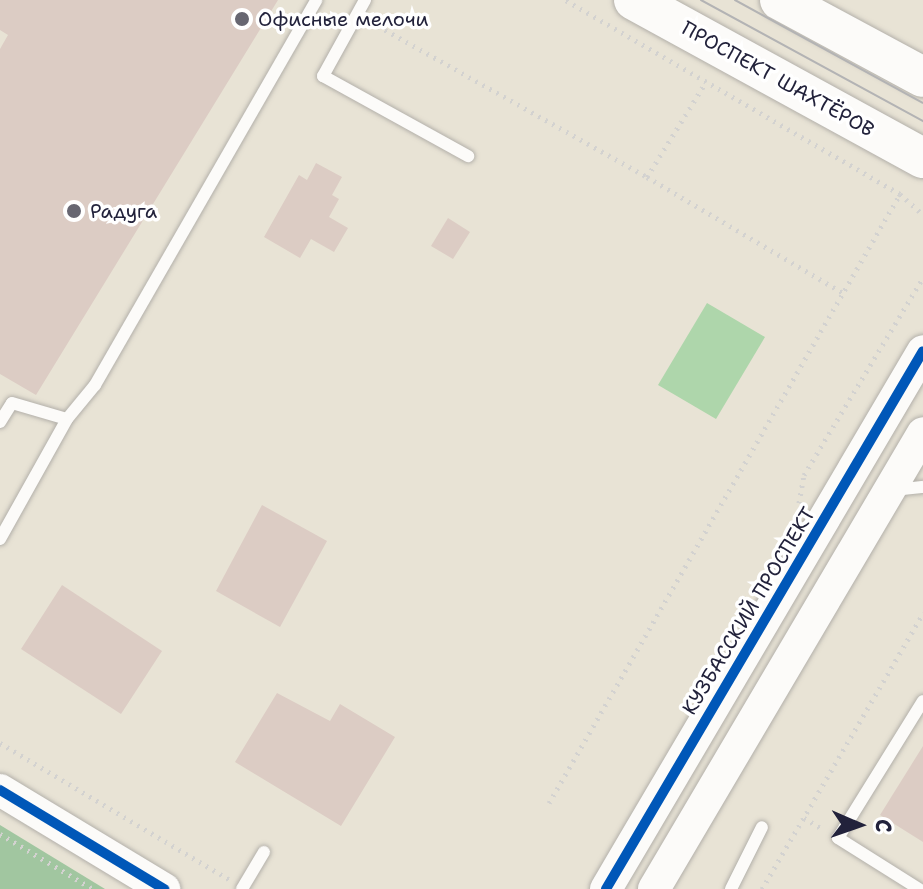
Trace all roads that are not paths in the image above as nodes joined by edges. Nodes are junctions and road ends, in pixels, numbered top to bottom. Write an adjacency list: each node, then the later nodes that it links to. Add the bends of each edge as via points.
1 (316, 0): 11 (lane, via 95,385)
2 (365, 0): 6 (lane, via 323,76)
3 (634, 0): 7 (main road, ПРОСПЕКТ ШАХТЁРОВ)
4 (780, 0): 5 (main road)
5 (923, 77)
6 (468, 156)
7 (923, 158)
8 (923, 351): 24 (street, КУЗБАССКИЙ ПРОСПЕКТ)
9 (0, 395): 10 (lane)
10 (12, 403): 11 (lane); 12 (lane)
11 (67, 419): 16 (lane)
12 (0, 422)
13 (923, 433): 15 (street)
14 (923, 487): 15 (lane)
15 (889, 490): 22 (street)
16 (0, 539)
17 (923, 701): 26 (lane, via 838,838)
18 (0, 790): 23 (street)
19 (762, 827): 25 (lane)
20 (264, 852): 21 (lane)
21 (242, 888)
22 (657, 888)
23 (164, 889)
24 (606, 889)
25 (731, 889)
26 (919, 889)

